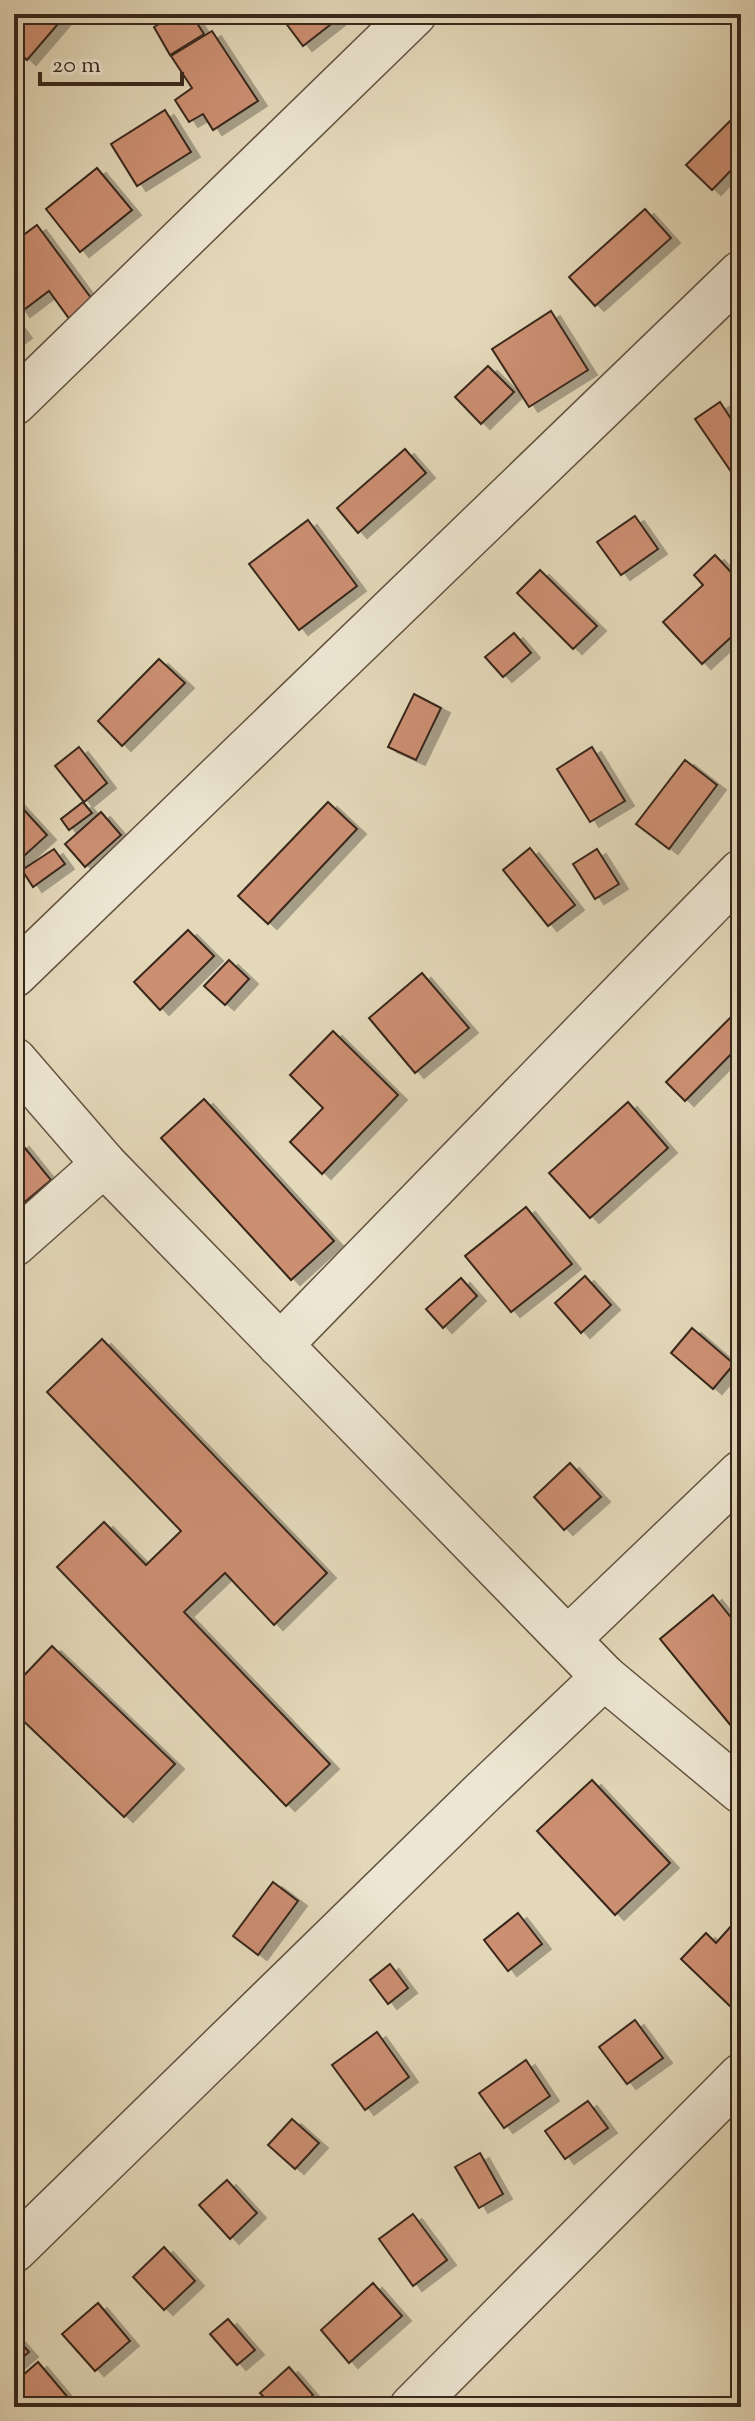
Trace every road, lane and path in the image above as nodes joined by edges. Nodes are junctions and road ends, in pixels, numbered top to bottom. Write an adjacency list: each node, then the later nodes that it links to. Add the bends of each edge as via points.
1 (414, 14): 3 (street)
2 (741, 273): 5 (street)
3 (14, 403)
4 (741, 872): 9 (street)
5 (14, 975)
6 (14, 1060): 7 (street)
7 (104, 1164): 8 (street); 9 (street)
8 (14, 1244)
9 (280, 1345): 11 (street)
10 (741, 1473): 11 (street)
11 (569, 1638): 12 (street)
12 (604, 1677): 13 (street); 15 (street)
13 (741, 1791)
14 (741, 2076): 16 (street)
15 (14, 2250)
16 (412, 2407)

